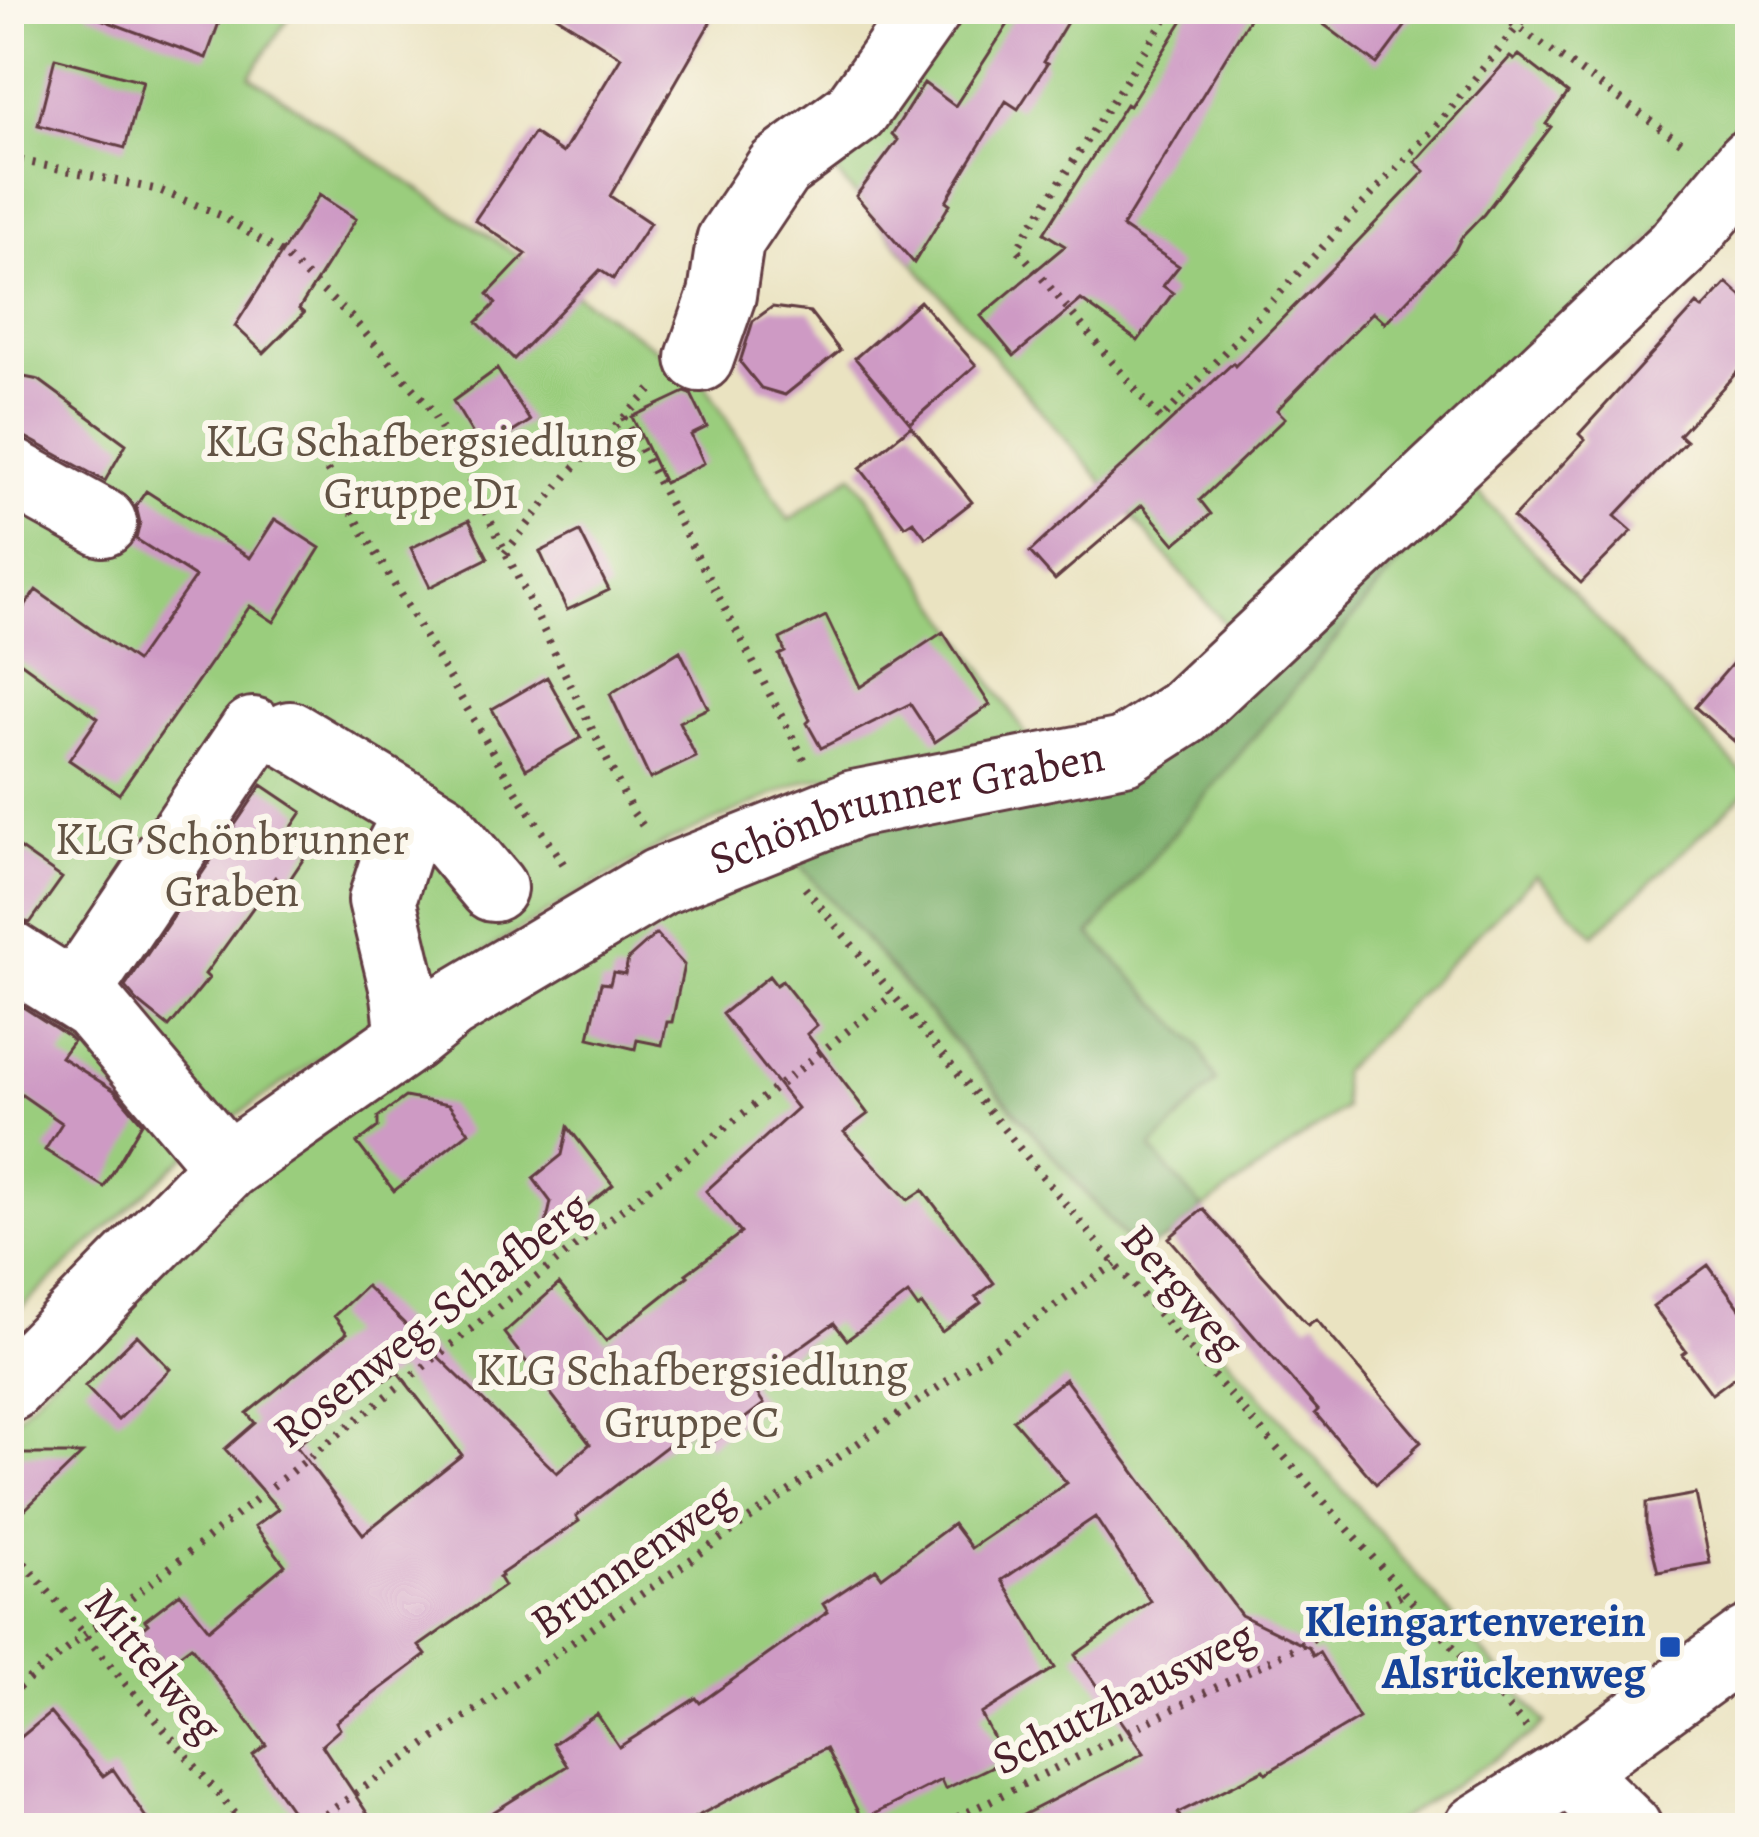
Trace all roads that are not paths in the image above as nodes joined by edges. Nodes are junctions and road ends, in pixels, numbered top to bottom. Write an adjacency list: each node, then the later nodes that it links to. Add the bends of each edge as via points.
1 (928, 9): 3 (street, via 855,112 779,168 730,241)
2 (1722, 157): 9 (street, Schönbrunner Graben, via 1678,248 1183,713 1124,752 854,804 679,873 450,1006)
3 (700, 358)
4 (9, 471): 5 (street)
5 (103, 523)
6 (418, 812): 7 (street, via 441,826); 8 (street, via 271,733); 9 (street, via 382,900)
7 (493, 888)
8 (29, 974): 10 (street, via 93,1007)
9 (410, 1038): 10 (street, Schönbrunner Graben)
10 (227, 1166): 11 (street, Schönbrunner Graben)
11 (9, 1388)
12 (1750, 1639): 13 (street)
13 (1569, 1771): 14 (street); 15 (street)
14 (1478, 1828)
15 (1628, 1828)

